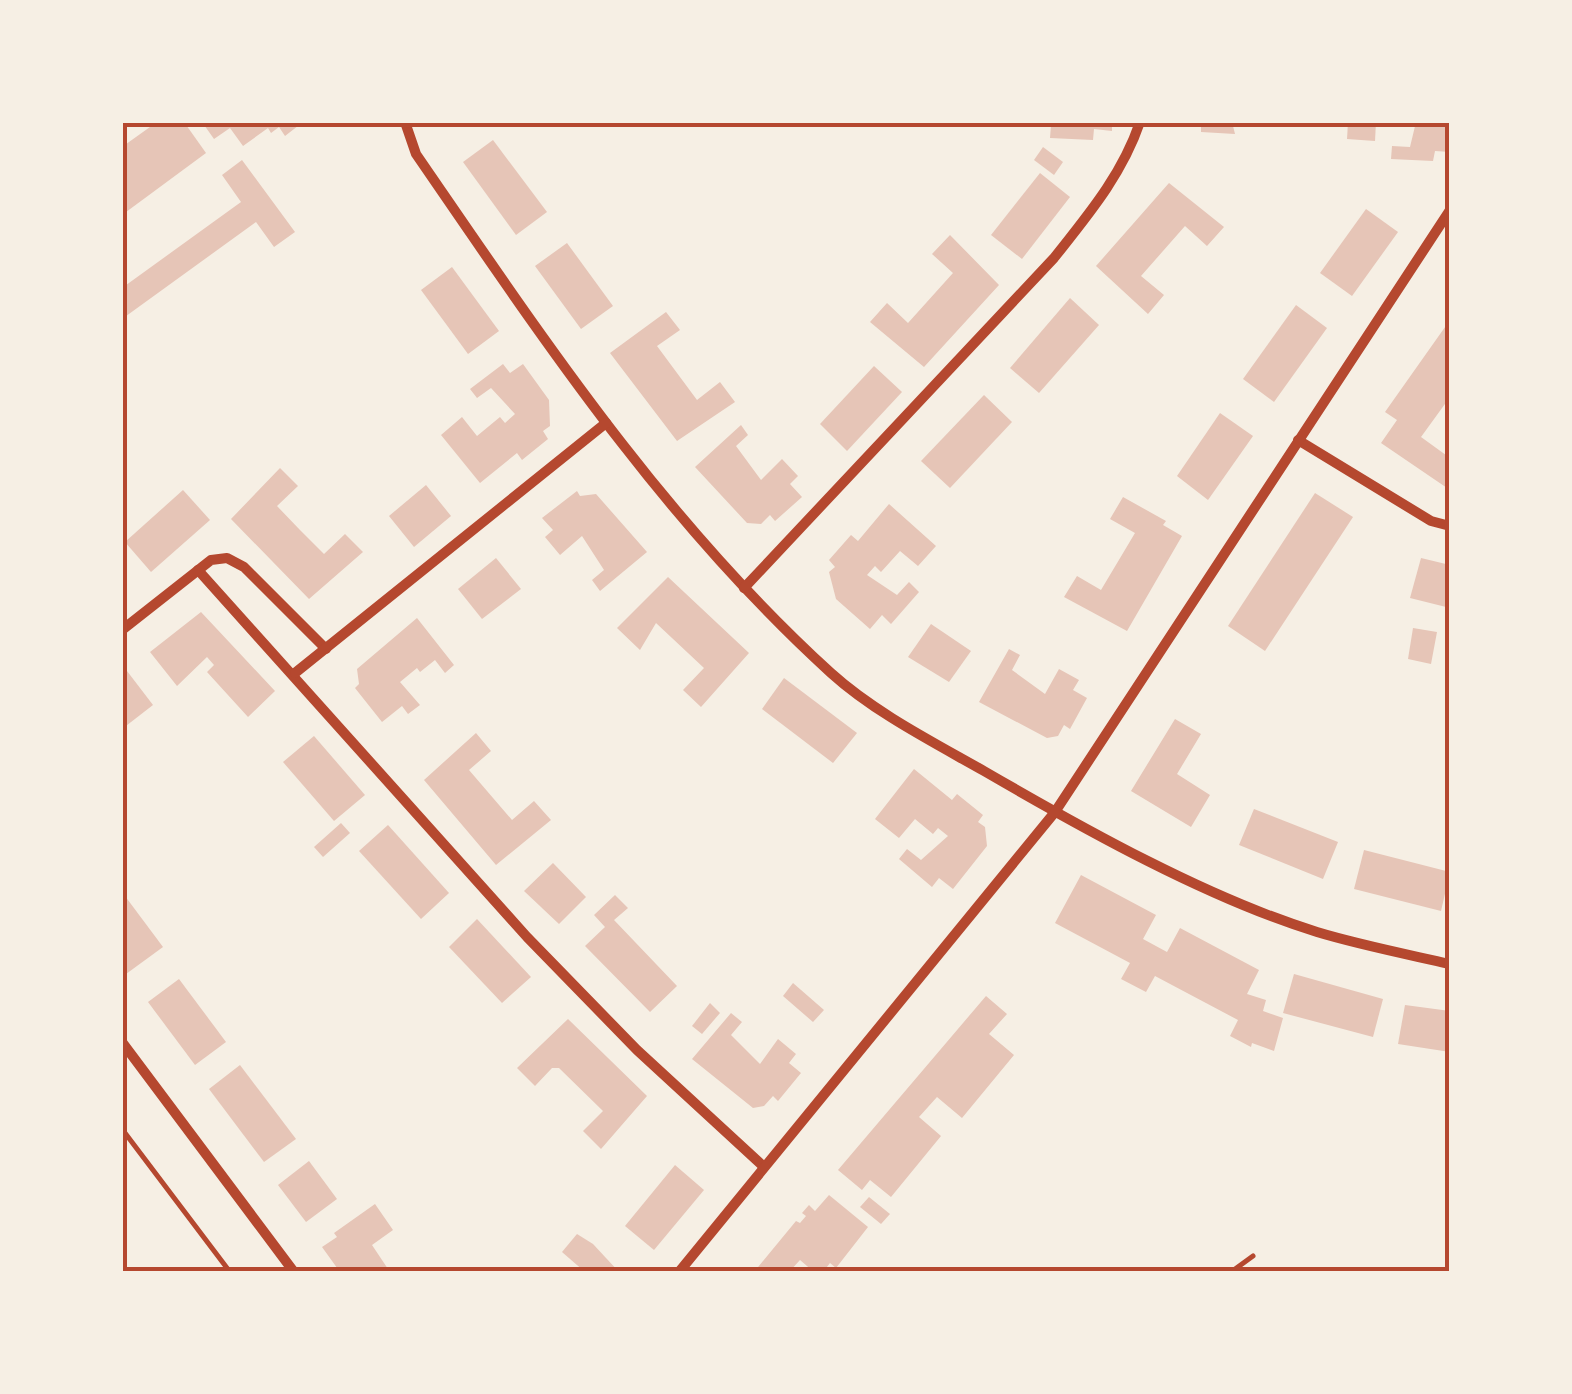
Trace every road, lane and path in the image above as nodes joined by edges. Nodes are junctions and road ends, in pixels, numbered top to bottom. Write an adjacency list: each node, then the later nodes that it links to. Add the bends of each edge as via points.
1 (404, 122): 4 (street, via 416,154)
2 (1140, 122): 8 (street, via 1099,202 1054,258)
3 (1450, 210): 5 (street)
4 (606, 423): 8 (street, via 663,500); 10 (street)
5 (1298, 440): 6 (street, via 1430,521); 12 (street)
6 (1450, 526)
7 (198, 570): 9 (street); 10 (street, via 227,558 244,567); 11 (street)
8 (744, 588): 12 (street, via 834,676)
9 (122, 630)
10 (326, 649): 11 (street)
11 (295, 673): 16 (street, via 527,937)
12 (1055, 812): 13 (street, via 1215,892 1316,932); 16 (street)
13 (1450, 964)
14 (122, 1042): 19 (street)
15 (122, 1129): 18 (path)
16 (764, 1166): 20 (street)
17 (1253, 1256): 21 (path)
18 (230, 1272)
19 (294, 1272)
20 (679, 1272)
21 (1231, 1272)

